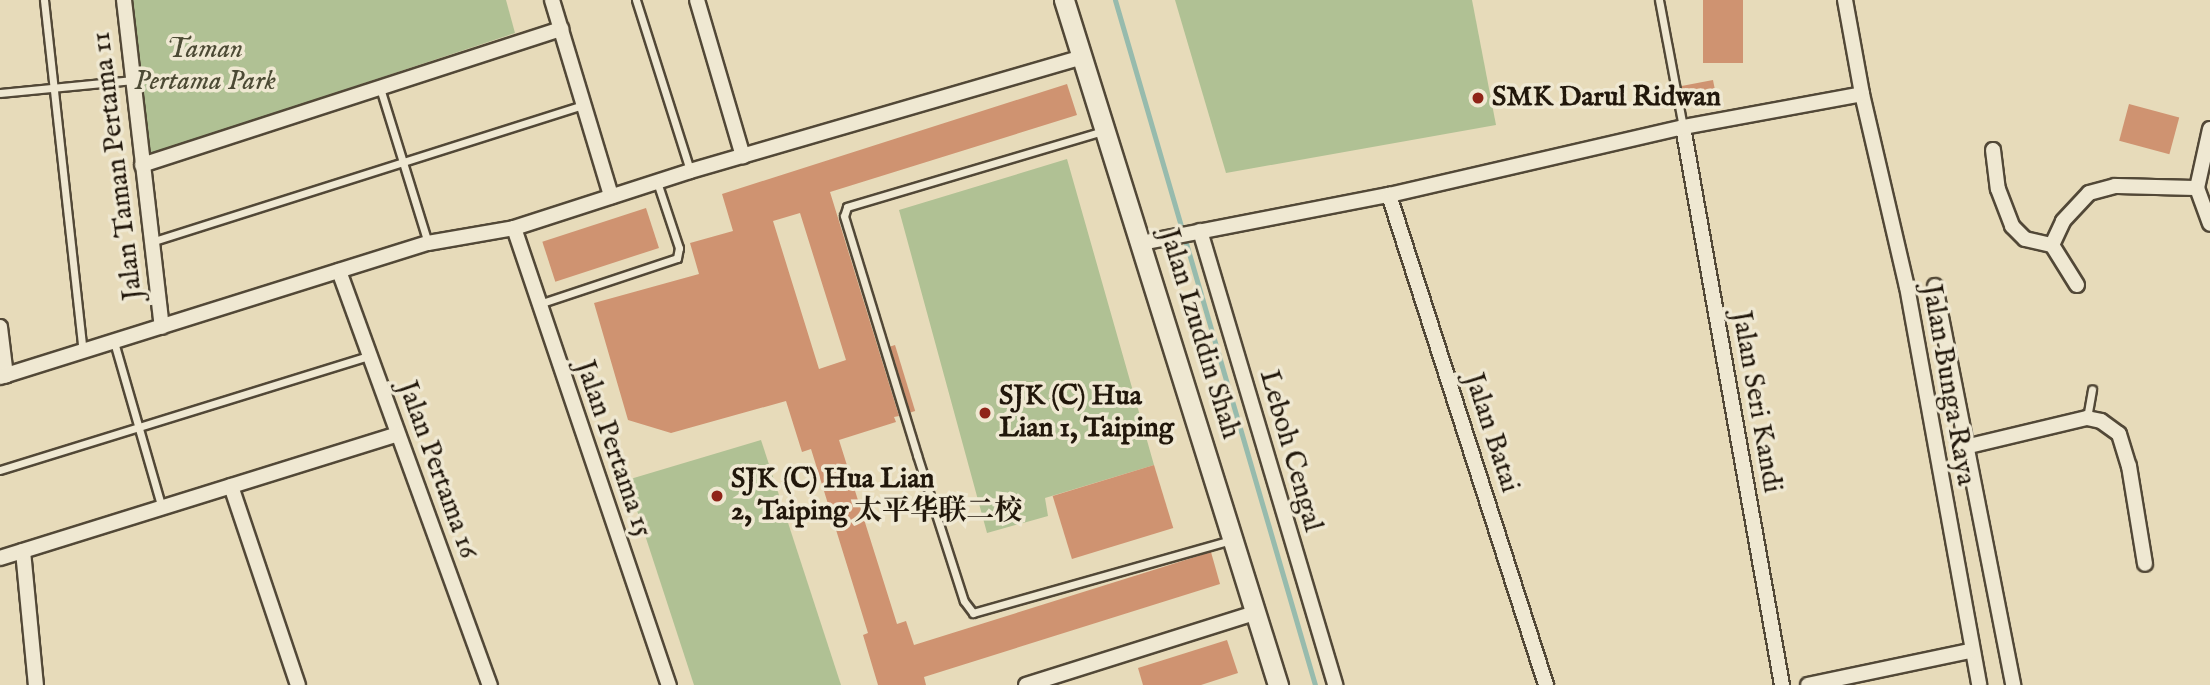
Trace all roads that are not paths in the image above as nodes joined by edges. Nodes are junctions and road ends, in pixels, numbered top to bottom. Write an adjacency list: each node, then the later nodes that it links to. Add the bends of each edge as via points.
1 (44, 0): 12 (lane)
2 (124, 0): 11 (street, Jalan Taman Pertama 11)
3 (552, 0): 9 (street)
4 (636, 0): 24 (lane)
5 (697, 0): 21 (street)
6 (1063, 0): 10 (main road, Jalan Izuddin Shah)
7 (1659, 0): 17 (lane)
8 (1845, 0): 15 (street, Jalan Bunga Raya)
9 (561, 29): 13 (street); 16 (street)
10 (1083, 57): 19 (main road, Jalan Izuddin Shah); 21 (street)
11 (132, 80): 12 (lane); 23 (street, Jalan Taman Pertama 11)
12 (54, 88): 14 (lane); 43 (lane)
13 (380, 88): 22 (lane); 23 (street)
14 (0, 93)
15 (1862, 94): 17 (street); 59 (street, Jalan Bunga Raya, via 1907,286)
16 (584, 104): 22 (lane); 28 (street)
17 (1683, 127): 27 (street); 70 (street, Jalan Seri Kandi)
18 (2210, 129): 26 (street)
19 (1107, 130): 34 (main road, Jalan Izuddin Shah); 54 (lane, via 854,202 844,216 968,609 980,614)
20 (1993, 150): 35 (street, via 1998,189 2012,226 2025,239)
21 (743, 156): 24 (street)
22 (403, 163): 32 (lane); 33 (lane)
23 (142, 165): 32 (street, Jalan Taman Pertama 11)
24 (690, 171): 25 (street)
25 (657, 182): 28 (street); 39 (lane, via 679,248 677,258)
26 (2197, 188): 29 (street); 35 (street, via 2115,186 2089,193 2063,221)
27 (1390, 195): 31 (street); 69 (street, Jalan Batai)
28 (611, 196): 30 (street)
29 (2210, 224)
30 (514, 228): 33 (street); 39 (street, Jalan Pertama 15)
31 (1196, 232): 34 (street); 68 (street, Leboh Cengal)
32 (151, 242): 41 (street, Jalan Taman Pertama 11)
33 (428, 243): 36 (street)
34 (1141, 243): 54 (main road, Jalan Izuddin Shah)
35 (2052, 244): 37 (street)
36 (339, 271): 41 (street); 44 (street, Jalan Pertama 16)
37 (2077, 285)
38 (1935, 286): 50 (street, Jalan Bunga Raya)
39 (539, 304): 65 (street, Jalan Pertama 15)
40 (0, 327): 45 (street)
41 (162, 327): 42 (street)
42 (114, 342): 43 (street); 48 (lane)
43 (83, 351): 45 (street)
44 (369, 356): 48 (lane); 49 (street, Jalan Pertama 16)
45 (3, 377)
46 (2092, 389): 47 (lane)
47 (2087, 418): 50 (street); 57 (street, via 2119,434 2129,466)
48 (140, 427): 51 (lane); 53 (lane)
49 (397, 434): 52 (street); 64 (street, Jalan Pertama 16)
50 (1965, 447): 72 (street, Jalan Bunga Raya)
51 (0, 470)
52 (231, 486): 53 (street); 63 (street)
53 (162, 508): 55 (street)
54 (1233, 539): 58 (main road, Jalan Izuddin Shah)
55 (23, 551): 56 (street); 62 (street)
56 (0, 558)
57 (2145, 564)
58 (1255, 613): 60 (street); 67 (main road, Jalan Izuddin Shah)
59 (1970, 651): 61 (street); 71 (street, Jalan Bunga Raya)
60 (1071, 679): 66 (street)
61 (1812, 684)
62 (36, 685)
63 (298, 685)
64 (490, 685)
65 (668, 685)
66 (1026, 685)
67 (1278, 685)
68 (1335, 685)
69 (1546, 685)
70 (1782, 685)
71 (1979, 685)
72 (2012, 685)

